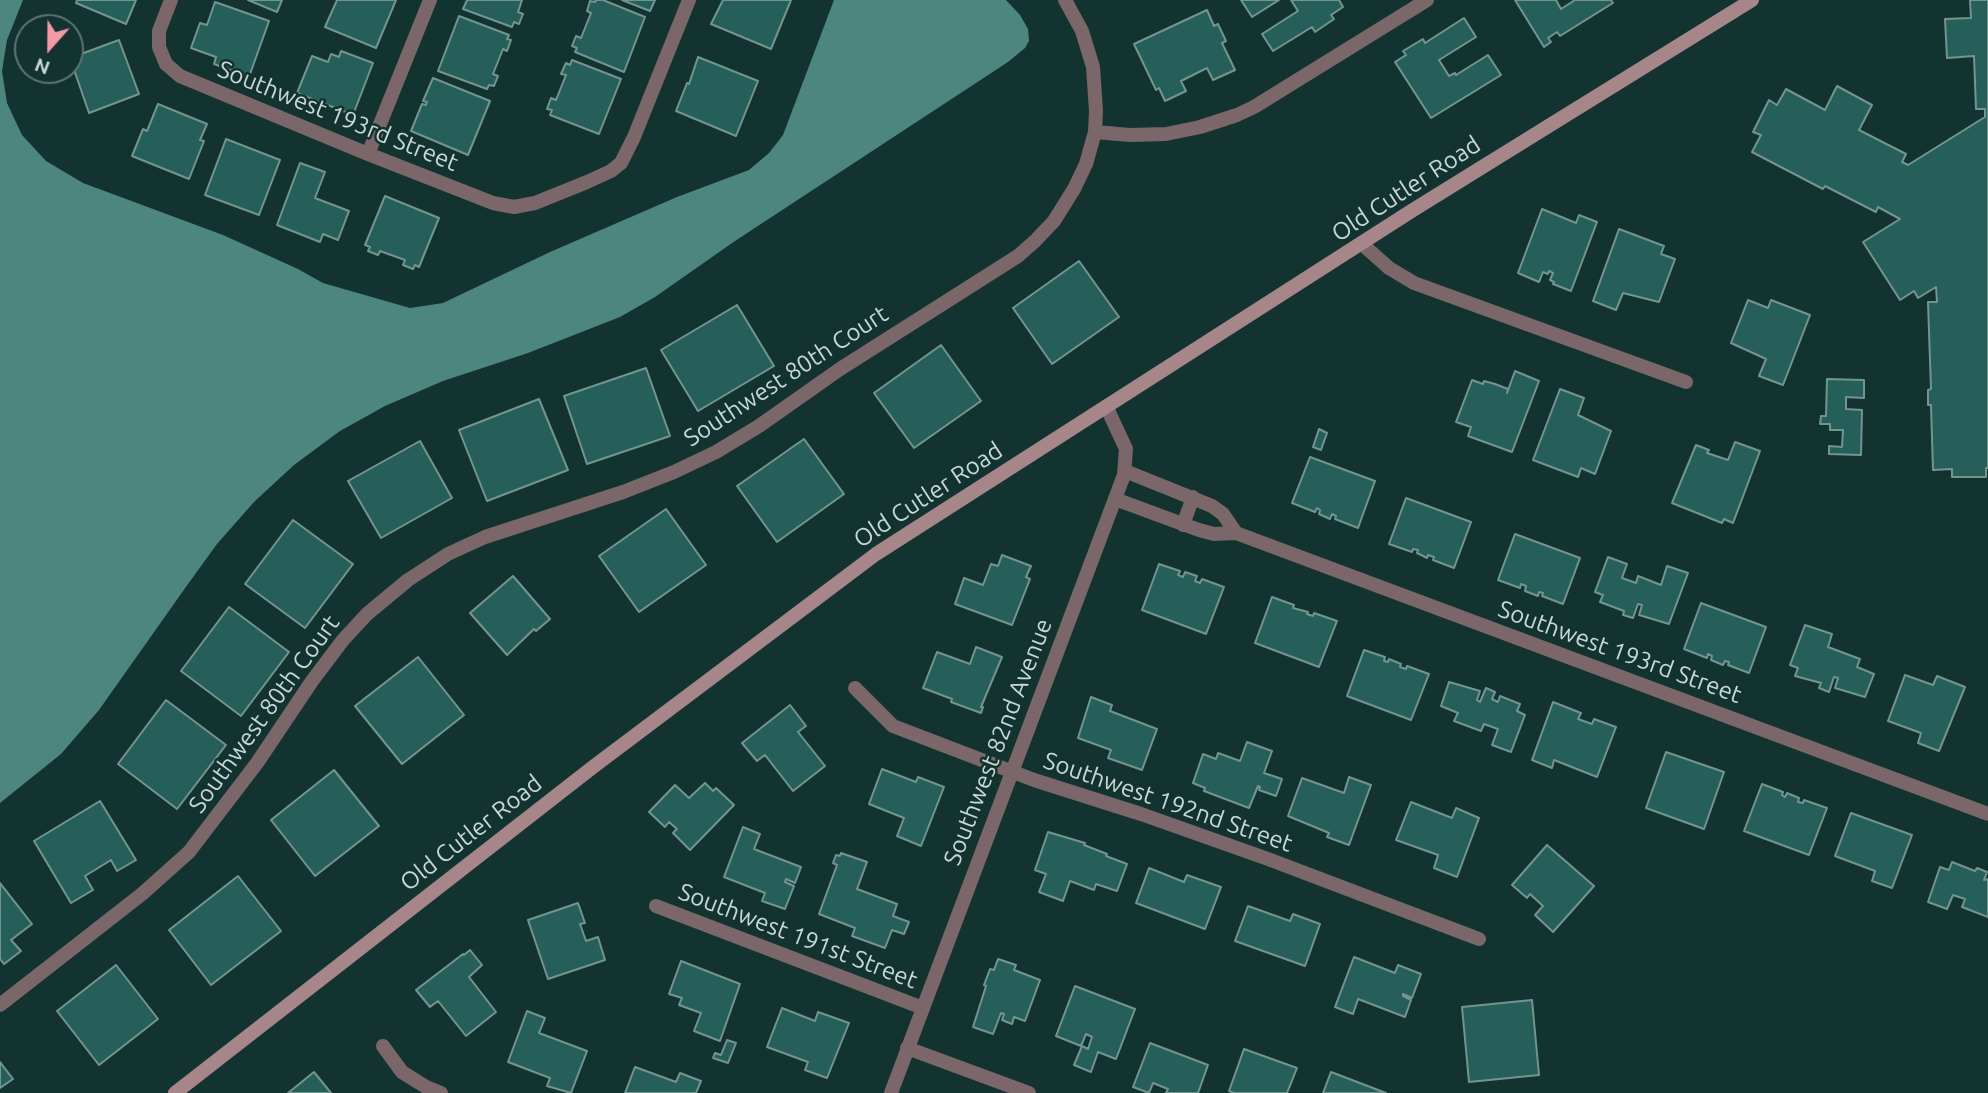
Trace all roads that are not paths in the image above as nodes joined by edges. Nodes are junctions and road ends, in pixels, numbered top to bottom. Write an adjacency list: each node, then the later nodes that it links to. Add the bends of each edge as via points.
1 (171, 0): 8 (street, Southwest 193rd Street, via 159,31 166,64 187,80)
2 (430, 0): 8 (street)
3 (689, 0): 8 (street, Southwest 193rd Street, via 634,136 621,163 606,173 513,208)
4 (1065, 0): 7 (street, Southwest 80th Court, via 1087,43 1093,67)
5 (1427, 0): 7 (street, via 1237,115 1166,134)
6 (1752, 0): 9 (main road, Old Cutler Road)
7 (1095, 132): 22 (street, Southwest 80th Court, via 1069,199 1028,247 759,426 674,472 465,545 393,592 333,653 189,852 149,889)
8 (368, 154)
9 (1362, 244): 10 (street, via 1414,284); 11 (main road, Old Cutler Road)
10 (1686, 382)
11 (1107, 408): 12 (street, Southwest 82nd Avenue, via 1126,449); 26 (main road, Old Cutler Road, via 876,554 593,767)
12 (1125, 471): 13 (street, Southwest 193rd Street); 14 (street, Southwest 82nd Avenue)
13 (1193, 497): 15 (street); 16 (street, Southwest 193rd Street, via 1223,514)
14 (1115, 499): 15 (street, Southwest 193rd Street); 18 (street, Southwest 82nd Avenue)
15 (1183, 525): 16 (street, Southwest 193rd Street, via 1214,534)
16 (1236, 533): 19 (street, Southwest 193rd Street)
17 (855, 688): 18 (street, Southwest 192nd Street, via 893,726)
18 (1011, 771): 21 (street, Southwest 192nd Street, via 1179,827); 23 (street, Southwest 82nd Avenue)
19 (1988, 814)
20 (656, 906): 23 (street, Southwest 191st Street)
21 (1479, 939)
22 (0, 1005)
23 (923, 1008): 25 (street, Southwest 82nd Avenue)
24 (383, 1046): 27 (street, via 402,1072)
25 (907, 1048): 28 (street, Southwest 82nd Avenue); 29 (street)
26 (175, 1093)
27 (441, 1093)
28 (891, 1093)
29 (1029, 1093)

